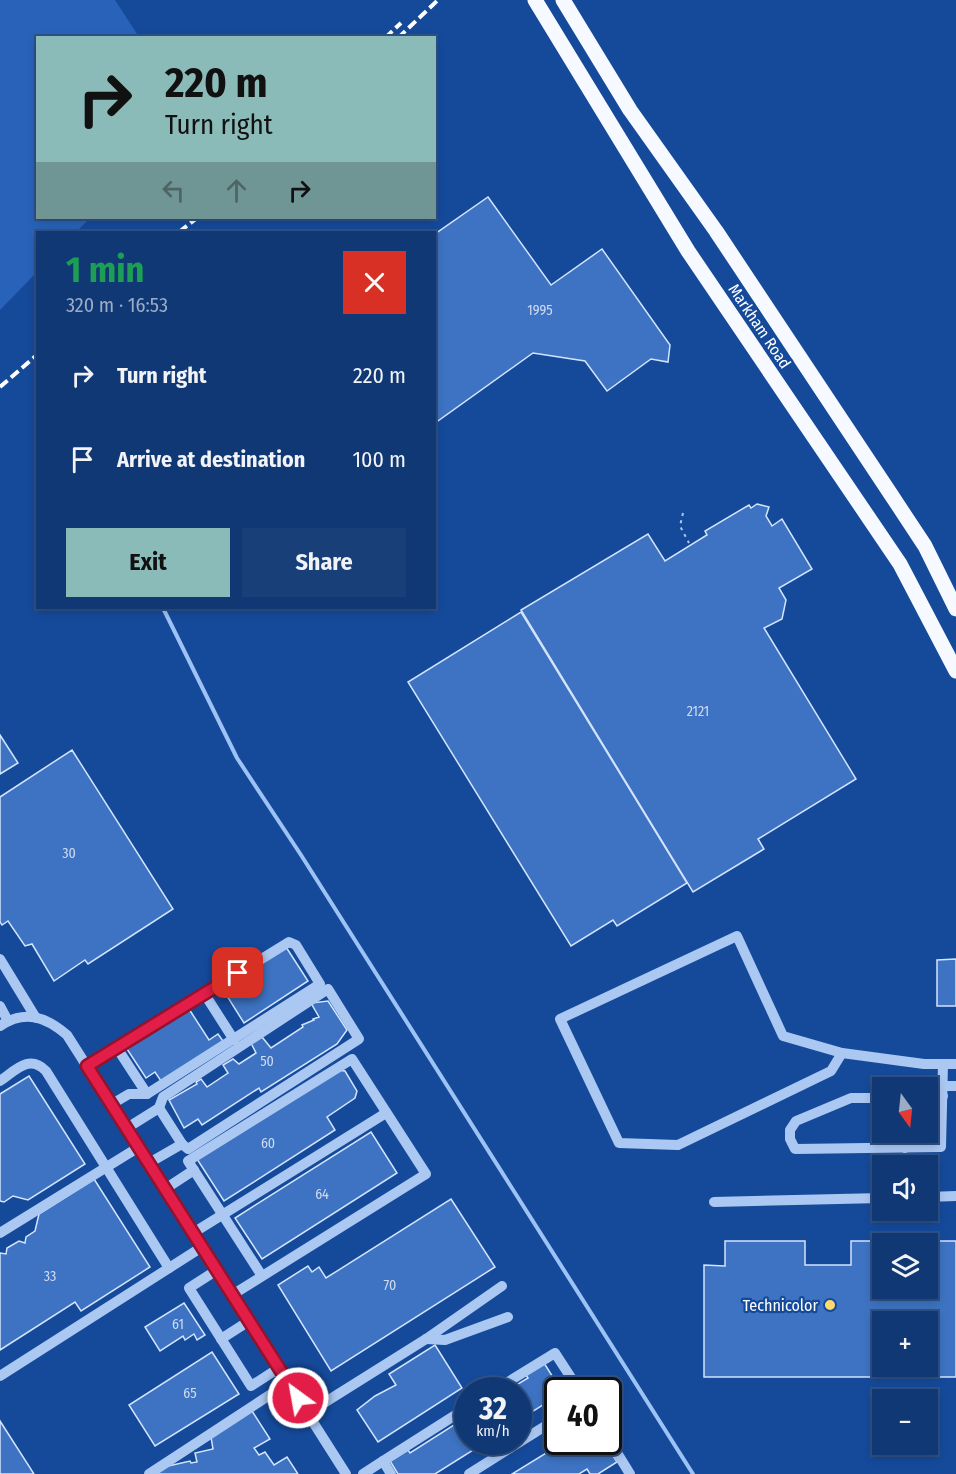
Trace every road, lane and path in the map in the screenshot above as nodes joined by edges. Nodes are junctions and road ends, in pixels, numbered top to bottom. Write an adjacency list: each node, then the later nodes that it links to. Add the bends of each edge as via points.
1 (535, 0): 6 (main road, Markham Road, via 688,251 900,564)
2 (563, 1): 5 (main road, Markham Road, via 630,110 716,231 925,546)
3 (683, 513): 4 (path, via 680,526)
4 (689, 543)
5 (956, 609)
6 (956, 671)
7 (0, 959): 10 (street)
8 (204, 993): 12 (street); 12 (street, via 289,942 296,945 320,984); 13 (street)
9 (0, 1006): 11 (street)
10 (36, 1018): 11 (street, via 19,1016); 17 (street, via 48,1020 67,1035)
11 (4, 1023)
12 (234, 1040): 22 (street)
13 (117, 1048): 17 (street); 22 (street)
14 (842, 1053): 14 (street, via 783,1036 737,936 560,1019 619,1143 678,1145 831,1071); 15 (street)
15 (943, 1064): 16 (street); 20 (street)
16 (956, 1064)
17 (87, 1066): 24 (street)
18 (0, 1081): 33 (street, via 25,1065 39,1065)
19 (956, 1086): 20 (street)
20 (943, 1091): 21 (street); 31 (street, via 941,1147)
21 (938, 1093)
22 (147, 1094): 24 (street, via 129,1094)
23 (872, 1098): 31 (street, via 850,1098 796,1121 790,1130 795,1149)
24 (112, 1104): 27 (street)
25 (159, 1108): 27 (street); 29 (street); 29 (street, via 163,1097 328,989 359,1039 188,1149)
26 (386, 1113): 34 (street, via 352,1059 188,1161); 40 (street); 46 (street, via 426,1174)
27 (127, 1128): 30 (street)
28 (905, 1143): 31 (street)
29 (182, 1144): 32 (street)
30 (139, 1147): 32 (street); 33 (street)
31 (905, 1148)
32 (149, 1162): 35 (street)
33 (106, 1167): 41 (street); 44 (street)
34 (194, 1170): 35 (street); 40 (street)
35 (165, 1189): 42 (street)
36 (956, 1196): 37 (street)
37 (938, 1197)
38 (872, 1198): 39 (street)
39 (714, 1202)
40 (223, 1215): 42 (street); 46 (street)
41 (0, 1233)
42 (193, 1233): 43 (street)
43 (202, 1247): 44 (street); 45 (street)
44 (169, 1268): 54 (street)
45 (216, 1270): 48 (street); 51 (street, via 189,1288)
46 (262, 1276): 48 (street)
47 (502, 1286): 52 (street)
48 (232, 1295): 50 (street)
49 (508, 1317): 52 (street, via 444,1340)
50 (249, 1321): 51 (street); 53 (street)
51 (221, 1339): 58 (street)
52 (426, 1339): 60 (street)
53 (279, 1368): 57 (street); 58 (street)
54 (0, 1376)
55 (516, 1377): 56 (street, via 555,1353)
56 (571, 1377)
57 (288, 1383): 59 (street); 60 (street)
58 (251, 1386): 59 (street)
59 (260, 1401): 66 (street)
60 (308, 1413): 67 (street)
61 (454, 1416): 64 (street)
62 (544, 1427): 70 (street)
63 (617, 1455): 65 (street)
64 (382, 1461): 68 (street); 69 (street)
65 (626, 1472)
66 (149, 1474)
67 (346, 1474)
68 (363, 1474)
69 (391, 1474)
70 (469, 1474)

